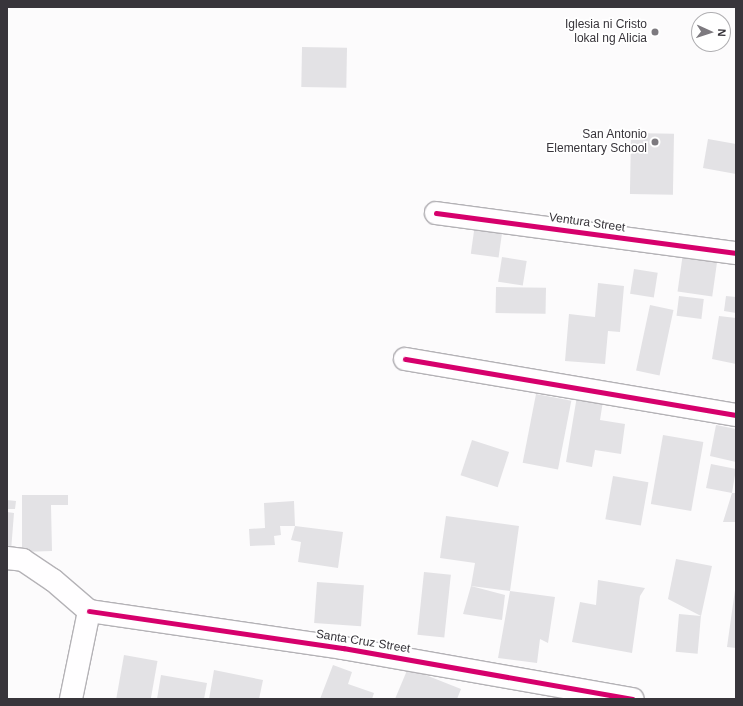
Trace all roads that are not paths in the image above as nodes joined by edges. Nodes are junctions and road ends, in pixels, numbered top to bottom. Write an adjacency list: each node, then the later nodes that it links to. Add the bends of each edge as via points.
1 (436, 212): 2 (street, Ventura Street)
2 (736, 253)
3 (404, 359): 4 (street)
4 (736, 415)
5 (7, 558): 6 (street, via 23,560 47,576)
6 (89, 611): 7 (street); 8 (street, Santa Cruz Street, via 343,648)
7 (71, 699)
8 (633, 699)

